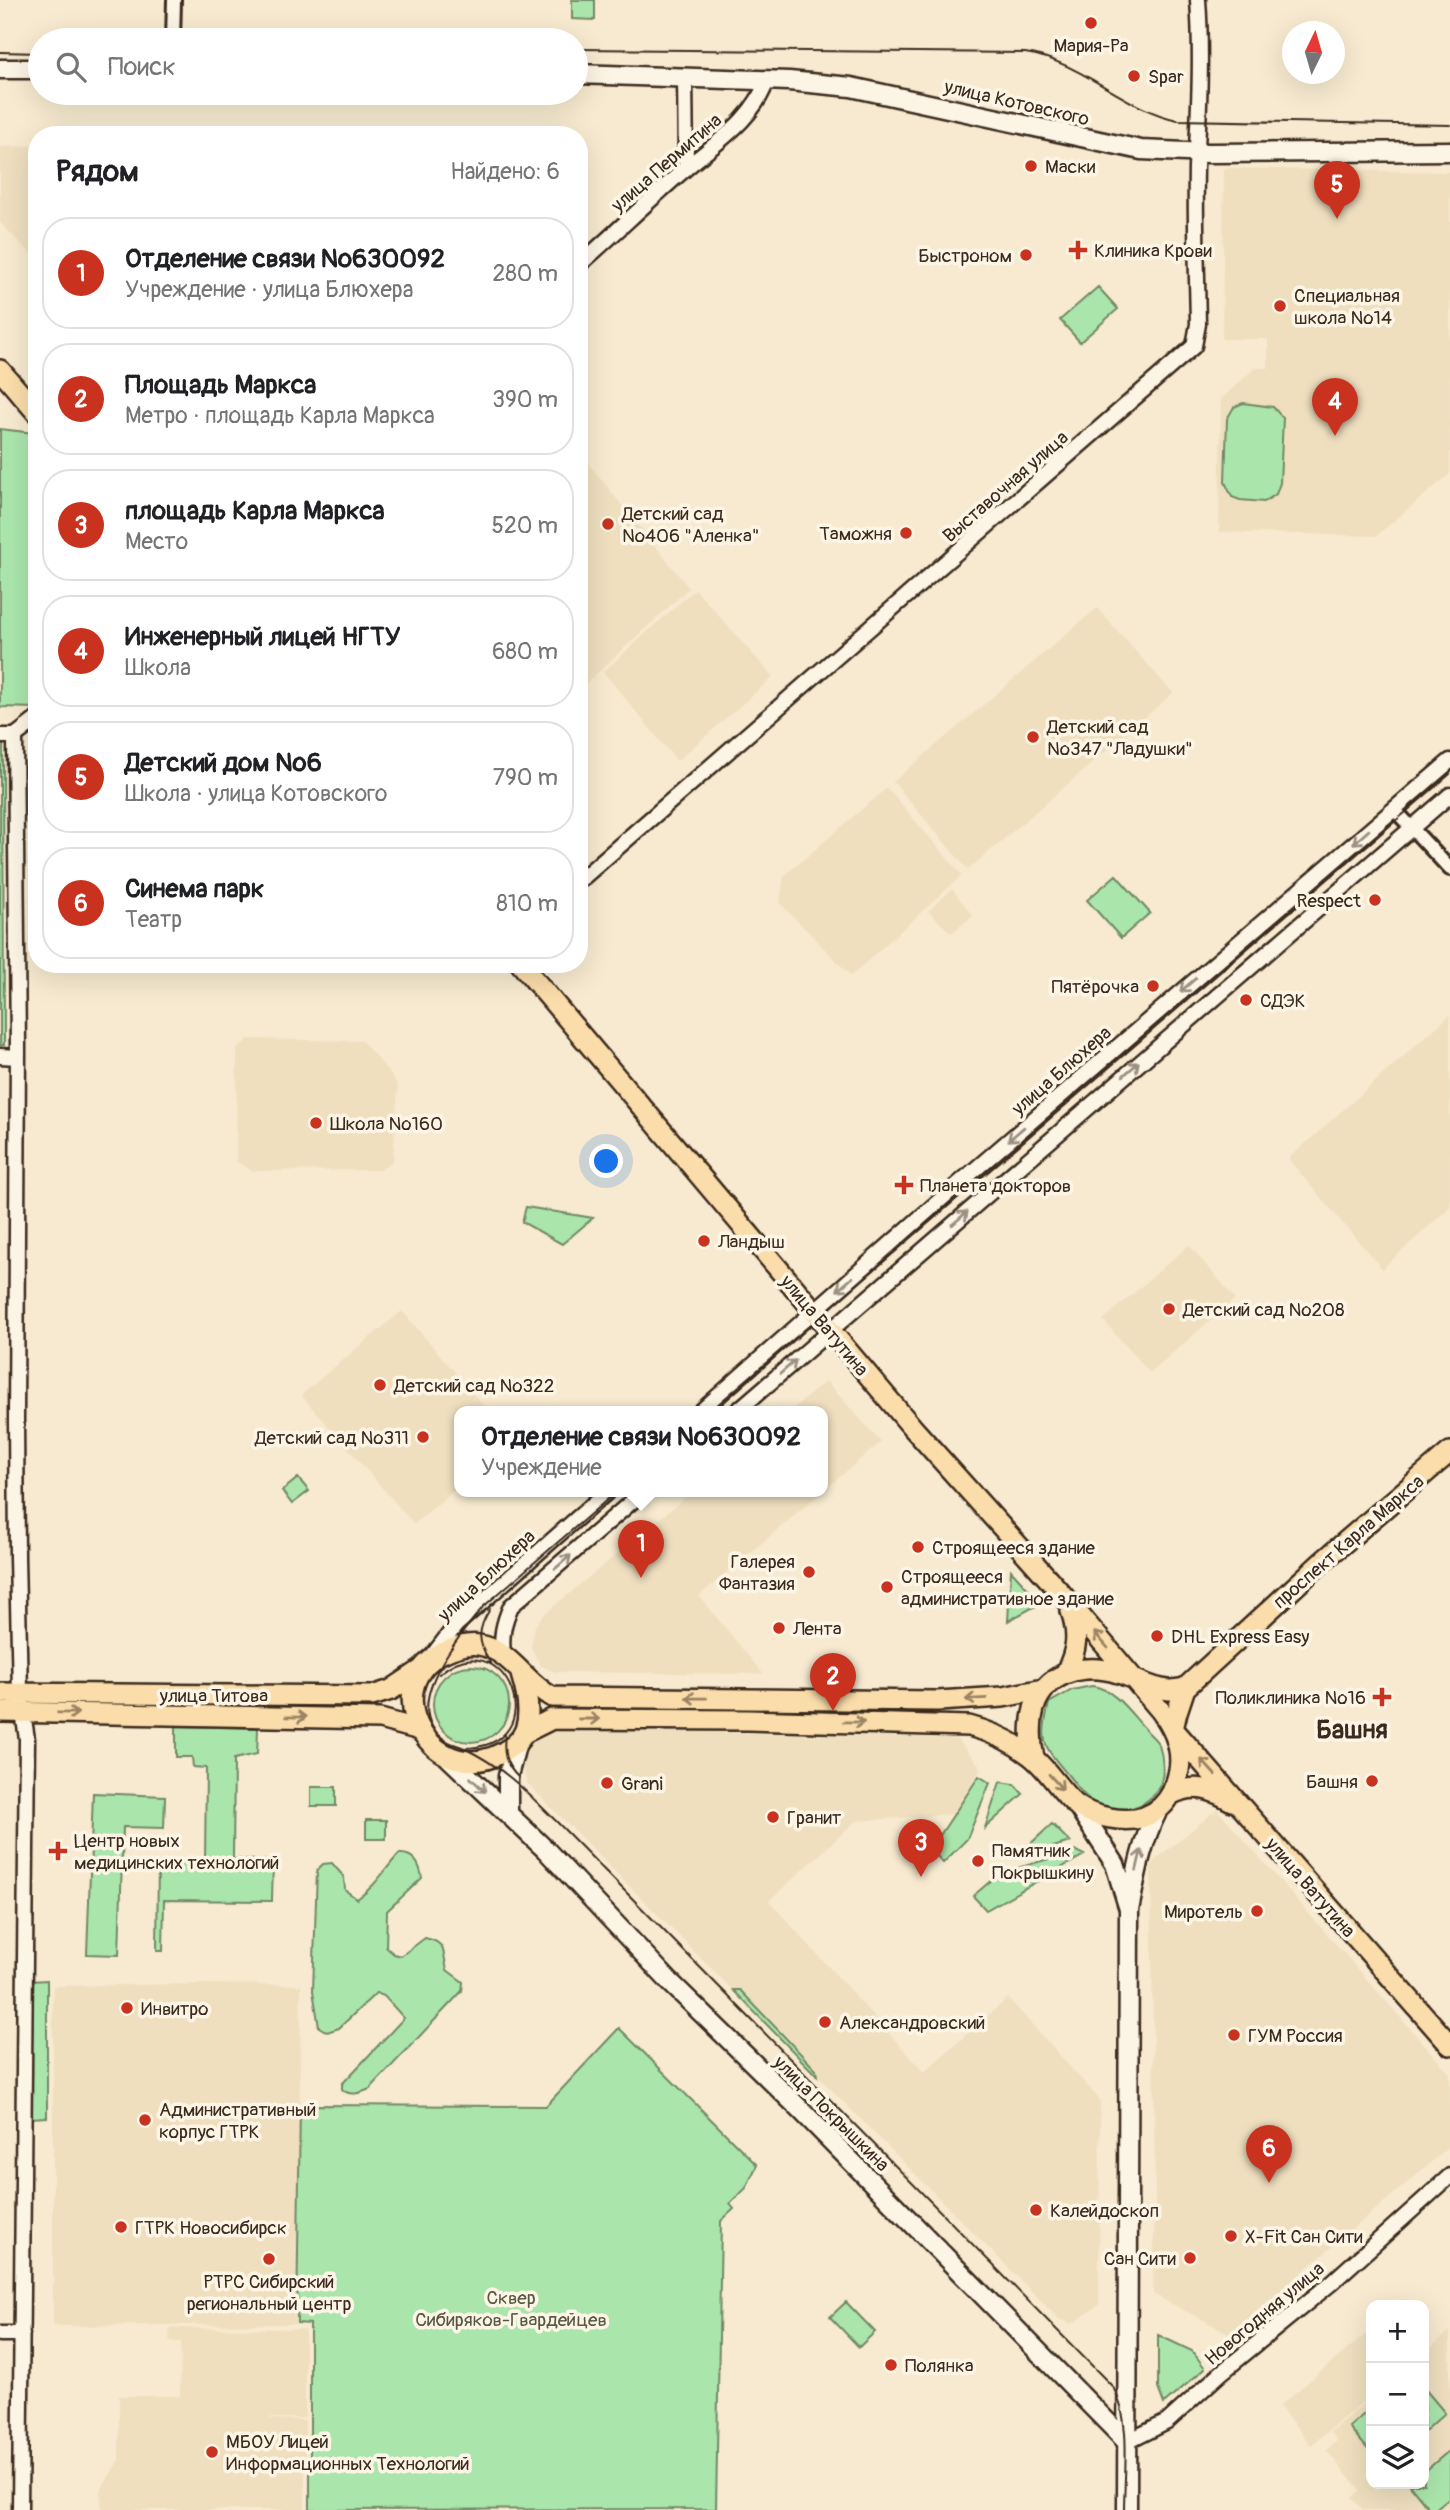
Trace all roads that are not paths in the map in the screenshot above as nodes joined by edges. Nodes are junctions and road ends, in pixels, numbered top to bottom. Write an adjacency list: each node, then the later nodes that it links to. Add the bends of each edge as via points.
1 (174, 0): 3 (street)
2 (1198, 0): 9 (street, Выставочная улица)
3 (173, 28)
4 (0, 69): 5 (main road)
5 (28, 69)
6 (588, 74): 7 (main road, улица Котовского)
7 (685, 76): 8 (main road, улица Котовского); 11 (street)
8 (767, 80): 9 (main road, улица Котовского, via 850,87 1141,150); 11 (street, улица Пермитина, via 761,98 735,128)
9 (1198, 152): 10 (main road, улица Котовского); 22 (street, Выставочная улица, via 1198,324 1194,346)
10 (1450, 152)
11 (686, 168): 12 (street, улица Пермитина)
12 (588, 257)
13 (0, 370): 14 (main road)
14 (28, 403)
15 (28, 724): 16 (street)
16 (7, 736): 25 (street)
17 (1450, 761): 19 (street, улица Блюхера)
18 (1450, 795): 20 (street)
19 (1394, 809): 20 (street); 26 (street, улица Блюхера, one-way to 26)
20 (1413, 828): 21 (street); 27 (street, one-way to 20)
21 (1450, 869)
22 (588, 873)
23 (529, 973): 26 (main road, улица Ватутина)
24 (0, 1056): 25 (street)
25 (18, 1057): 41 (street)
26 (813, 1311): 27 (main road, улица Ватутина); 28 (street, улица Блюхера)
27 (830, 1331): 29 (street, one-way to 27); 33 (main road, улица Ватутина)
28 (707, 1406)
29 (743, 1406)
30 (1450, 1452): 39 (main road, проспект Карла Маркса)
31 (601, 1497): 35 (street, улица Блюхера, via 456,1625)
32 (637, 1497): 34 (street, улица Блюхера, one-way to 32, via 503,1622 511,1606)
33 (1067, 1601): 36 (main road, via 1078,1637); 38 (main road, улица Ватутина, one-way to 33)
34 (503, 1655): 35 (main road, via 466,1645); 37 (main road)
35 (424, 1666): 41 (main road, улица Титова, via 391,1690 372,1696); 44 (main road, via 413,1704)
36 (1066, 1672): 38 (main road, via 1100,1670); 40 (main road)
37 (521, 1674): 40 (main road, one-way to 37, via 1003,1698 938,1701 552,1697); 45 (main road, via 528,1697)
38 (1135, 1680): 39 (main road, via 1170,1690); 43 (main road)
39 (1185, 1688): 43 (main road)
40 (1044, 1689): 47 (main road, via 1036,1700 1030,1731)
41 (14, 1700): 42 (main road, улица Титова); 44 (main road, улица Титова, one-way to 44, via 380,1719); 57 (street, via 27,1753)
42 (0, 1712)
43 (1173, 1729): 48 (main road, via 1180,1765); 50 (main road, улица Ватутина, one-way to 43)
44 (420, 1730): 46 (main road)
45 (521, 1737): 46 (main road, via 484,1760); 47 (main road, one-way to 47, via 552,1719 969,1726 995,1733); 51 (main road, via 508,1776)
46 (449, 1758): 51 (main road, улица Покрышкина, one-way to 51)
47 (1034, 1758): 49 (main road, one-way to 49)
48 (1171, 1794): 50 (main road, via 1205,1788); 52 (main road)
49 (1077, 1805): 52 (main road, via 1097,1816 1129,1821); 53 (main road, via 1115,1864)
50 (1240, 1806): 54 (main road, улица Ватутина)
51 (508, 1812): 58 (main road, улица Покрышкина)
52 (1157, 1812): 53 (main road, one-way to 52, via 1140,1854)
53 (1129, 1910): 58 (main road)
54 (1450, 2045)
55 (1450, 2176): 58 (street, Новогодняя улица, via 1167,2422)
56 (0, 2333): 57 (street)
57 (22, 2334): 59 (street)
58 (1127, 2442): 60 (main road)
59 (20, 2510)
60 (1127, 2510)

